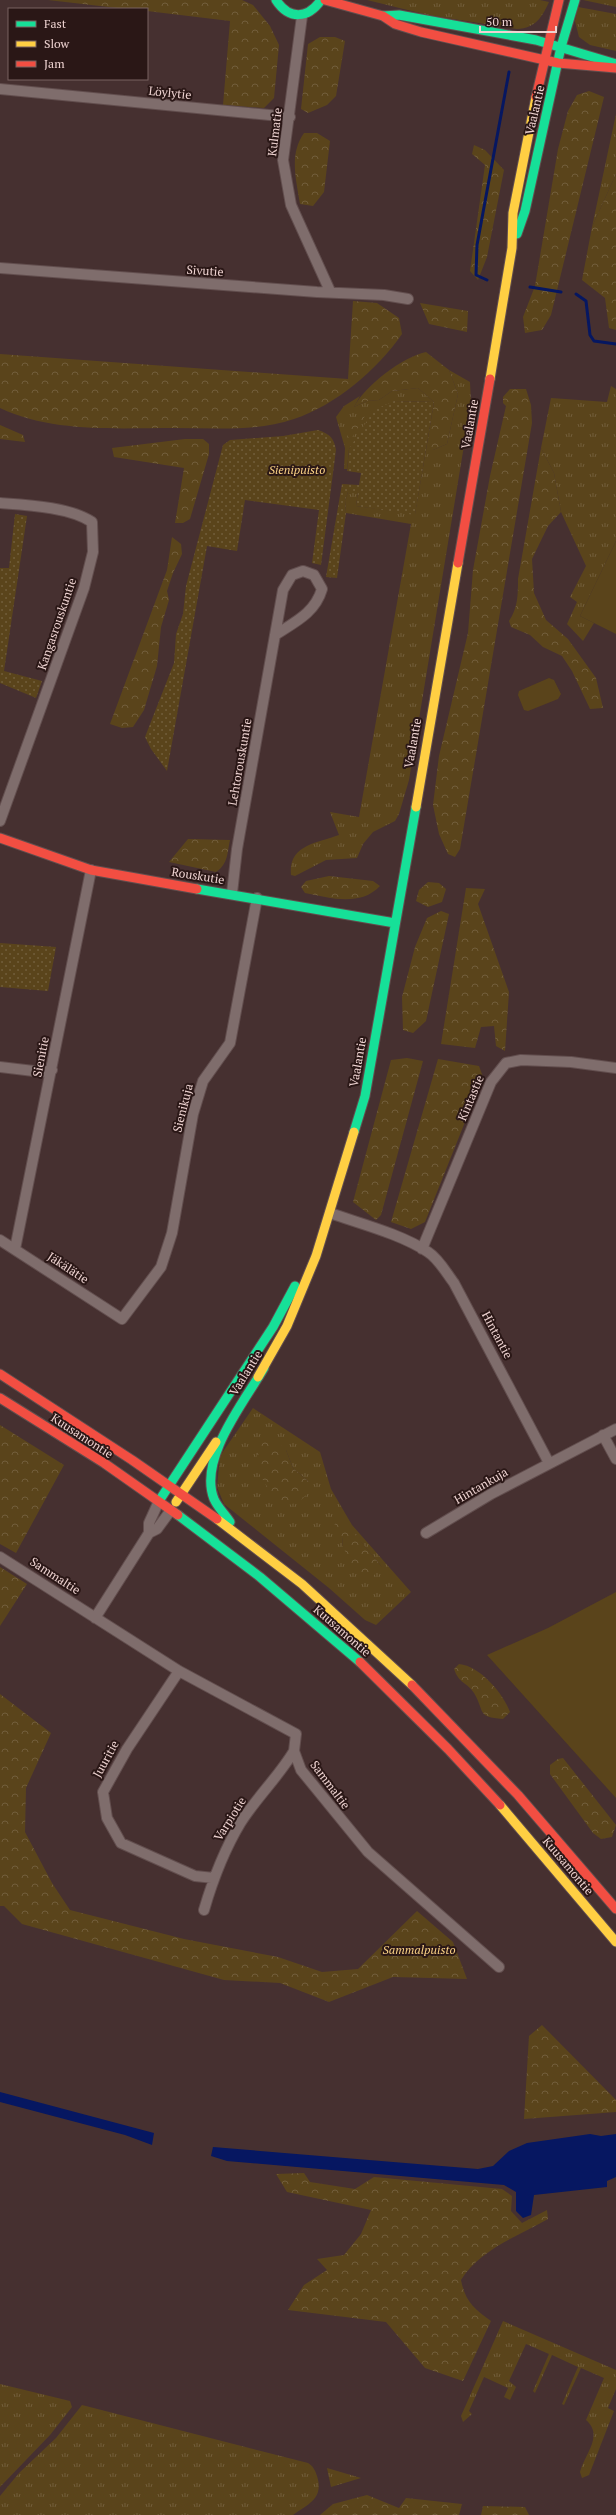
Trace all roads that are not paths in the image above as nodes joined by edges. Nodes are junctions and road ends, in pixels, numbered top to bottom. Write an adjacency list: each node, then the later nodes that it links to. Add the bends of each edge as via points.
1 (276, 0): 6 (main road, via 283,11 293,16)
2 (321, 0): 6 (main road, via 316,9)
3 (325, 0): 7 (main road)
4 (559, 0): 8 (main road, Vaalantie)
5 (574, 0): 9 (main road, Vaalantie)
6 (302, 16): 15 (street, Kulmatie)
7 (383, 16): 8 (main road, via 399,15); 10 (main road, via 396,24 421,32)
8 (547, 44): 9 (main road); 10 (main road, Vaalantie)
9 (562, 47): 11 (main road, Vaalantie); 12 (main road)
10 (543, 60): 11 (main road); 16 (main road, Vaalantie, via 513,213)
11 (558, 63): 13 (main road); 16 (main road, Vaalantie, via 525,210)
12 (616, 64)
13 (616, 68)
14 (0, 89): 15 (street, Löylytie)
15 (290, 117): 18 (street, Kulmatie, via 283,160 291,204)
16 (512, 248): 27 (main road, Vaalantie)
17 (0, 268): 18 (street, Sivutie)
18 (330, 291): 19 (street, Sivutie)
19 (408, 299)
20 (0, 503): 22 (street, Kangasrouskuntie, via 82,515 92,522 93,552 73,622)
21 (275, 635): 21 (street, Lehtorouskuntie, via 283,590 292,575 303,571 314,575 322,589 318,601 305,616); 25 (street, Lehtorouskuntie, via 237,849)
22 (0, 820)
23 (0, 838): 24 (main road, Rouskutie)
24 (91, 870): 25 (main road, Rouskutie); 30 (street, Sienitie)
25 (232, 894): 26 (main road, Rouskutie)
26 (257, 898): 27 (main road, Rouskutie); 36 (street, Sienikuja, via 230,1043 203,1081 193,1114 172,1233 161,1267)
27 (395, 923): 31 (main road, Vaalantie, via 365,1096)
28 (0, 1067): 30 (street, via 42,1072)
29 (616, 1068): 35 (street, Kintastie, via 521,1060 506,1063 491,1082)
30 (52, 1070): 34 (street, Sienitie)
31 (330, 1213): 32 (main road, Vaalantie); 35 (street, Hintantie)
32 (321, 1238): 37 (main road, Vaalantie, via 287,1326); 44 (main road, Vaalantie, via 273,1327)
33 (0, 1240): 34 (street, Jäkälätie)
34 (15, 1249): 36 (street, Jäkälätie)
35 (422, 1249): 43 (street, Hintantie, via 434,1258 454,1283)
36 (122, 1319)
37 (264, 1368): 45 (main road, Vaalantie); 49 (main road, via 216,1450 210,1479 218,1506)
38 (0, 1374): 44 (main road, Kuusamontie)
39 (0, 1398): 46 (main road, Kuusamontie, via 81,1448)
40 (616, 1429): 41 (street)
41 (603, 1435): 42 (street); 43 (street)
42 (616, 1459)
43 (550, 1463): 50 (street, Hintankuja)
44 (171, 1484): 45 (main road, Kuusamontie); 46 (main road, Vaalantie)
45 (182, 1493): 47 (main road, Vaalantie); 49 (main road, Kuusamontie)
46 (159, 1501): 47 (main road, Kuusamontie); 48 (street, via 149,1523)
47 (171, 1510): 48 (street, via 157,1529); 58 (main road, Kuusamontie, via 261,1577 377,1678 520,1828)
48 (149, 1533): 52 (street)
49 (236, 1533): 56 (main road, Kuusamontie, via 341,1617 427,1698 478,1750)
50 (426, 1533)
51 (0, 1557): 52 (street, Sammaltie)
52 (95, 1618): 53 (street, Sammaltie)
53 (179, 1671): 54 (street, Sammaltie, via 296,1734); 55 (street, Juuritie, via 127,1749 103,1792 107,1818 121,1843 195,1876)
54 (294, 1751): 55 (street, Varpiotie, via 241,1822); 59 (street, Sammaltie, via 301,1770 368,1852)
55 (214, 1878): 57 (street, Varpiotie)
56 (616, 1909)
57 (204, 1910)
58 (616, 1942)
59 (499, 1967)

